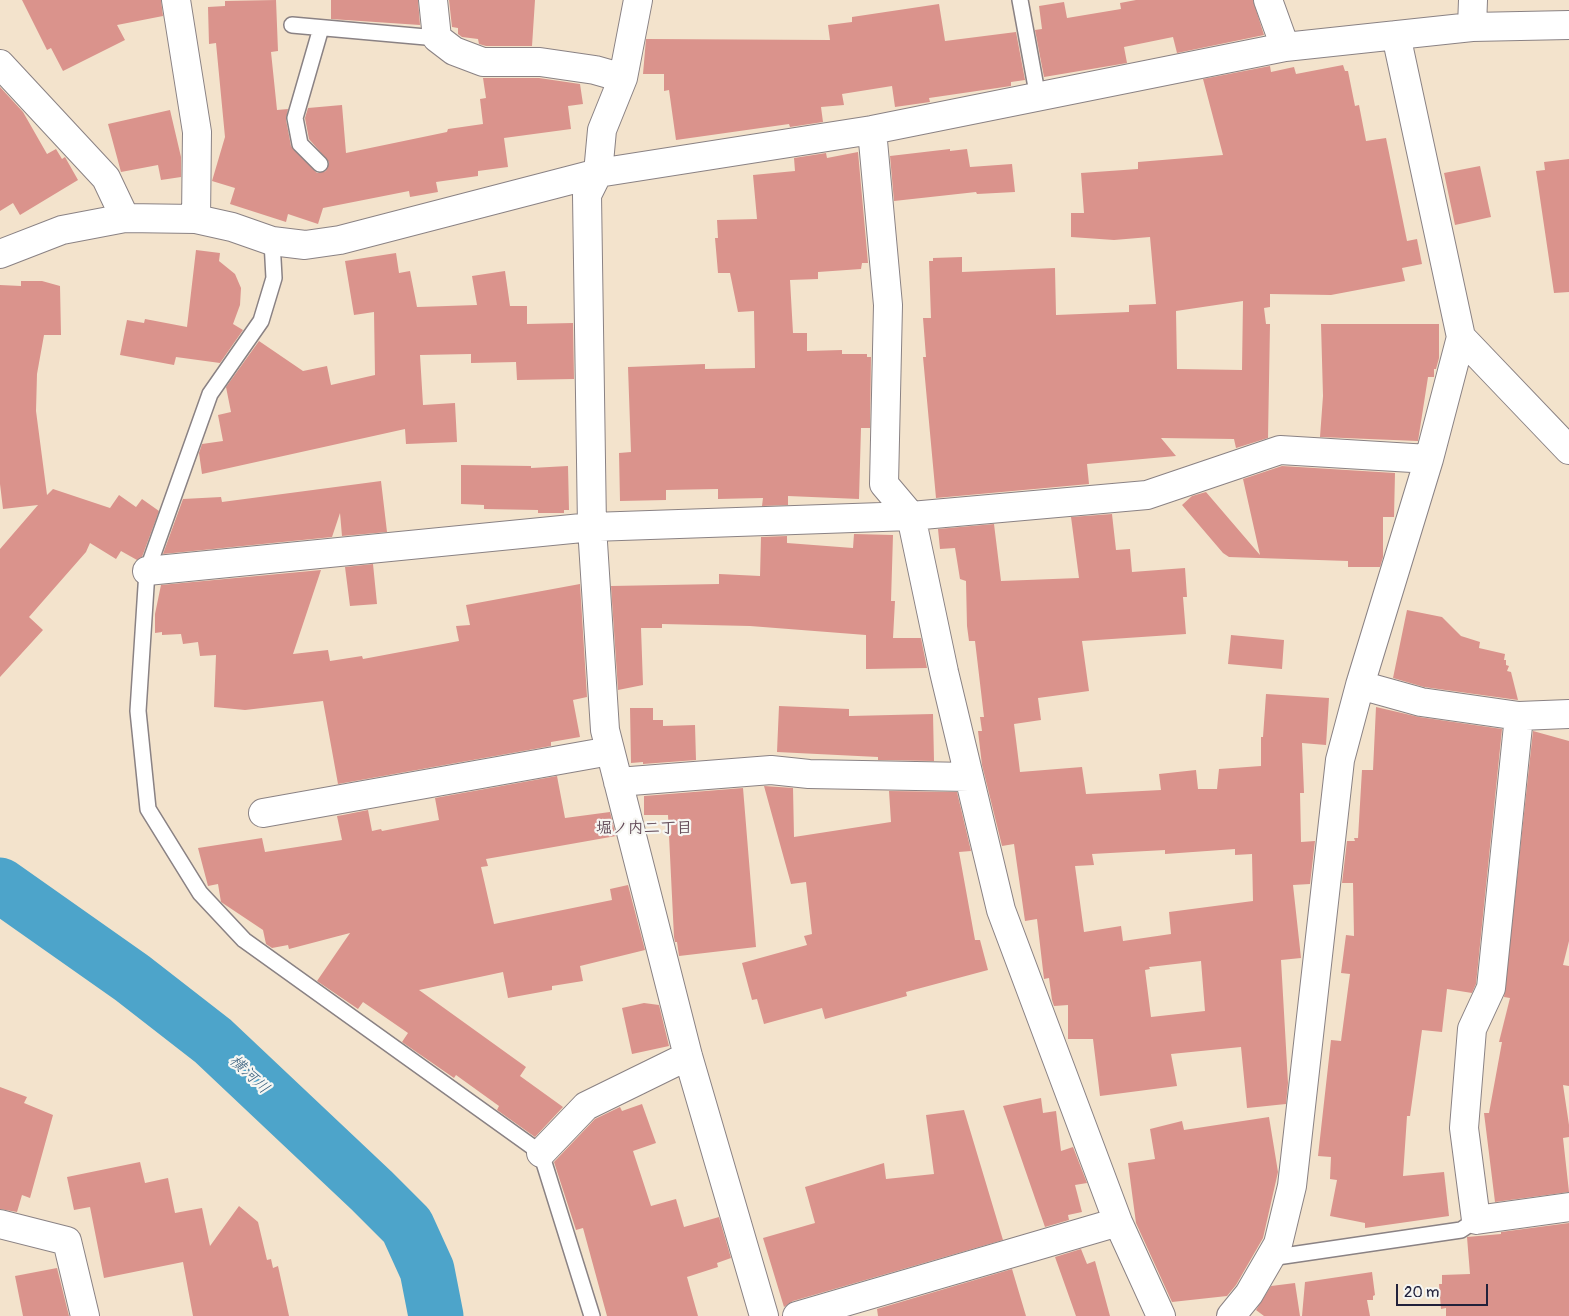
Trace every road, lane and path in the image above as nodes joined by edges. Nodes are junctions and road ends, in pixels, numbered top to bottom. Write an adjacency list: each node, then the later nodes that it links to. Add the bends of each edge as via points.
1 (176, 0): 21 (street, via 197,132)
2 (433, 0): 12 (street)
3 (638, 0): 15 (street)
4 (1020, 0): 16 (lane)
5 (1268, 0): 13 (street)
6 (1473, 0): 9 (street)
7 (292, 25): 10 (lane)
8 (1569, 25): 9 (street)
9 (1472, 27): 11 (street)
10 (321, 28): 12 (lane); 18 (lane, via 295,118 300,144)
11 (1396, 35): 13 (street); 24 (street)
12 (437, 38): 15 (street, via 454,51 483,62 540,62)
13 (1285, 47): 16 (street)
14 (0, 64): 20 (street, via 106,178)
15 (623, 78): 19 (street, via 602,130)
16 (1038, 98): 17 (street)
17 (872, 130): 19 (street); 27 (street, via 888,305 884,484)
18 (320, 164)
19 (598, 173): 22 (street, via 340,240 305,245); 28 (street, via 587,195)
20 (125, 218): 21 (street); 23 (street, via 62,230)
21 (196, 219): 22 (street)
22 (272, 241): 29 (lane, via 274,278 261,321 210,394)
23 (0, 254)
24 (1461, 337): 25 (street); 26 (street)
25 (1569, 450)
26 (1429, 459): 27 (street, via 1280,450 1147,495); 30 (street)
27 (911, 516): 28 (street); 34 (street)
28 (592, 526): 29 (street); 33 (street, via 605,730)
29 (147, 571): 38 (lane, via 138,711 148,809 200,893 244,940)
30 (1360, 685): 32 (street, via 1421,702); 43 (street, via 1340,760 1292,1186 1278,1244)
31 (1569, 714): 32 (street)
32 (1519, 716): 40 (street, via 1491,988 1472,1029 1464,1128)
33 (610, 751): 35 (street); 36 (street)
34 (969, 777): 35 (street, via 810,774 771,770); 41 (street, via 1001,910)
35 (618, 782): 37 (street)
36 (263, 813)
37 (688, 1056): 38 (street, via 586,1106); 46 (street)
38 (541, 1153): 45 (lane)
39 (1569, 1207): 40 (street)
40 (1476, 1220): 43 (lane, via 1460,1230)
41 (1118, 1222): 47 (street); 48 (street)
42 (0, 1224): 44 (street, via 68,1241)
43 (1270, 1258): 49 (street, via 1250,1294)
44 (85, 1316)
45 (592, 1316)
46 (764, 1316)
47 (797, 1316)
48 (1161, 1316)
49 (1231, 1316)

